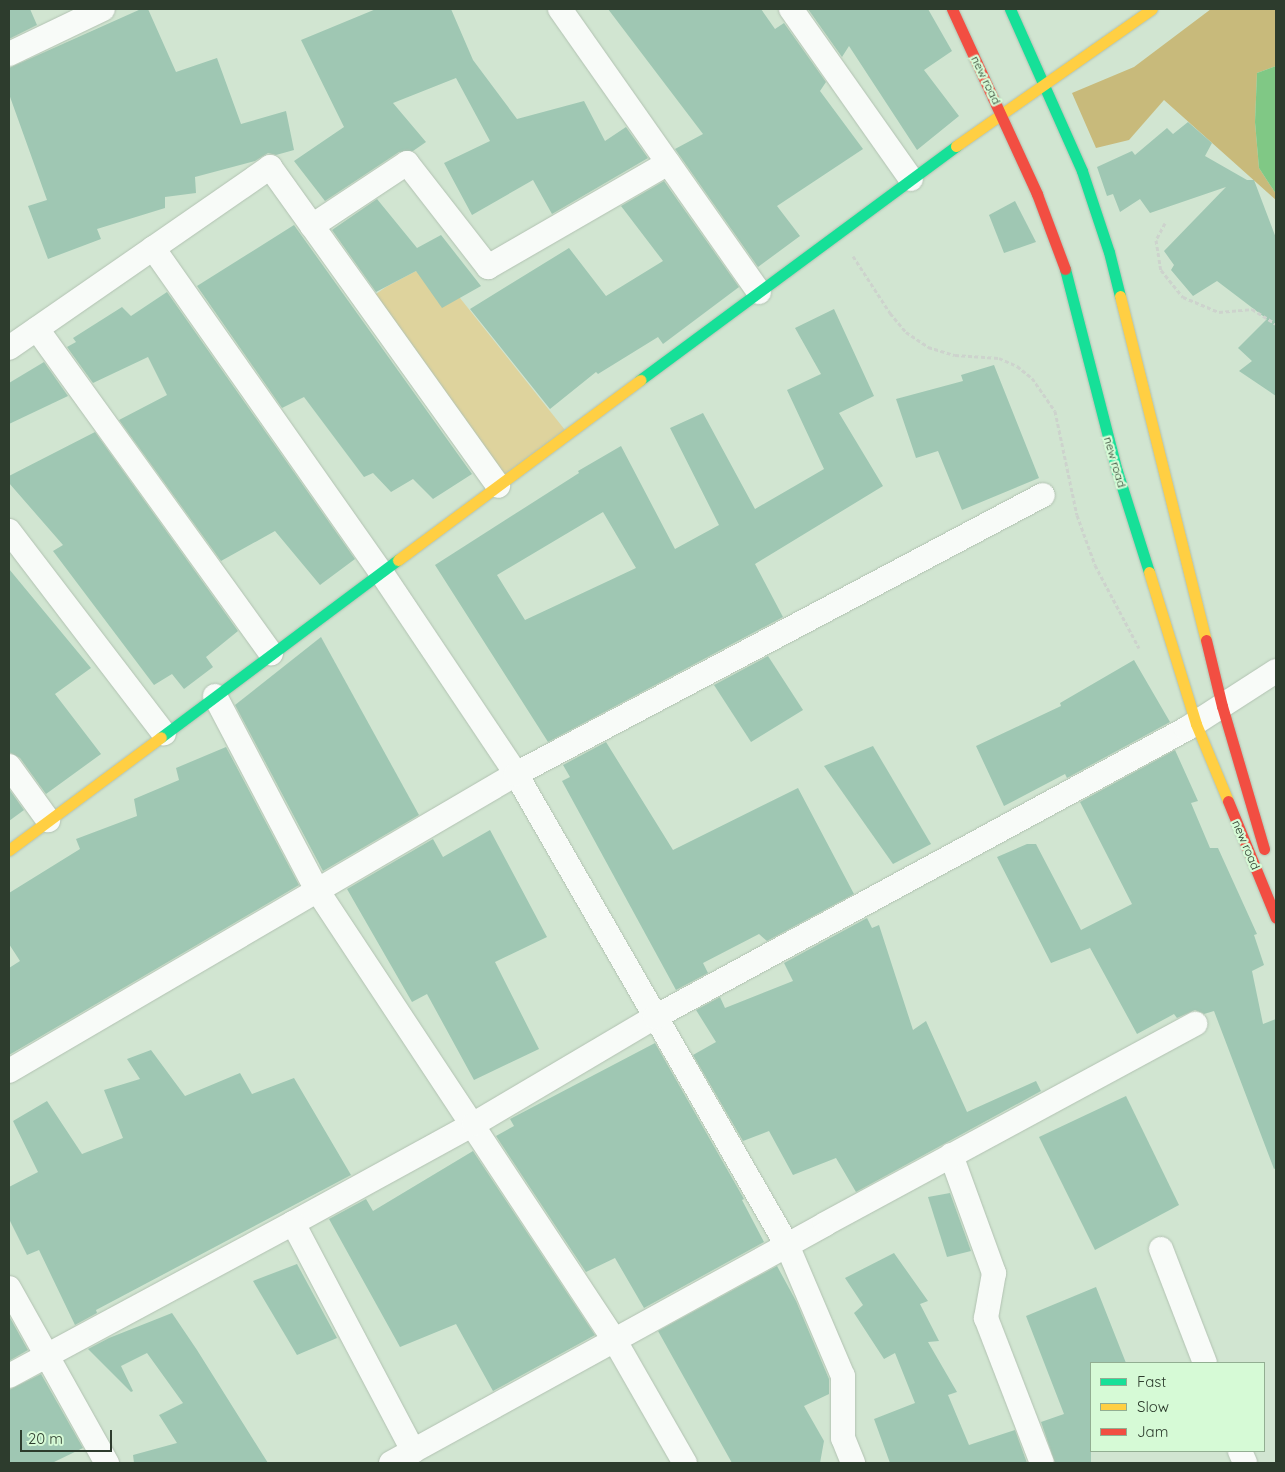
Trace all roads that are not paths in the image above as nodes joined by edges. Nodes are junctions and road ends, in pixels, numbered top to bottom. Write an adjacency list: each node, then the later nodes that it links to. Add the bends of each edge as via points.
1 (103, 9): 7 (street)
2 (560, 9): 10 (street)
3 (791, 9): 11 (street)
4 (952, 9): 9 (main road, new road)
5 (1010, 9): 8 (main road, new road)
6 (1152, 9): 8 (main road)
7 (9, 54)
8 (1043, 85): 9 (main road); 24 (main road, new road, via 1082,172 1109,252)
9 (1002, 114): 11 (main road); 25 (main road, new road, via 1066,272 1117,471)
10 (668, 163): 12 (street, via 488,268 407,163); 14 (street)
11 (911, 179): 14 (main road)
12 (312, 226): 13 (street, via 270,167); 17 (street)
13 (153, 248): 15 (street); 20 (street)
14 (759, 292): 17 (main road)
15 (36, 329): 16 (street); 21 (street)
16 (9, 348)
17 (498, 486): 20 (main road)
18 (1043, 495): 28 (street)
19 (9, 531): 26 (street)
20 (381, 572): 21 (main road); 28 (street)
21 (271, 654): 23 (main road)
22 (1276, 671): 24 (street)
23 (215, 696): 26 (main road); 32 (street)
24 (1222, 706): 25 (street); 31 (main road, new road)
25 (1196, 724): 33 (main road, new road); 34 (street)
26 (164, 734): 29 (main road)
27 (9, 766): 29 (street)
28 (516, 774): 32 (street); 34 (street)
29 (48, 820): 30 (main road)
30 (9, 850)
31 (1268, 862)
32 (317, 890): 36 (street); 37 (street)
33 (1276, 918)
34 (655, 1017): 37 (street); 40 (street)
35 (1195, 1024): 38 (street)
36 (9, 1071)
37 (474, 1124): 39 (street); 43 (street)
38 (951, 1155): 40 (street); 52 (street, via 994,1273 986,1318)
39 (293, 1223): 44 (street); 47 (street)
40 (787, 1245): 43 (street); 51 (street, via 843,1376 843,1438)
41 (1161, 1249): 45 (street)
42 (9, 1288): 44 (street)
43 (615, 1340): 47 (street); 50 (street)
44 (47, 1355): 46 (street); 48 (street)
45 (1205, 1362)
46 (9, 1376)
47 (414, 1451): 49 (street)
48 (107, 1463)
49 (391, 1463)
50 (685, 1463)
51 (853, 1463)
52 (1042, 1463)

